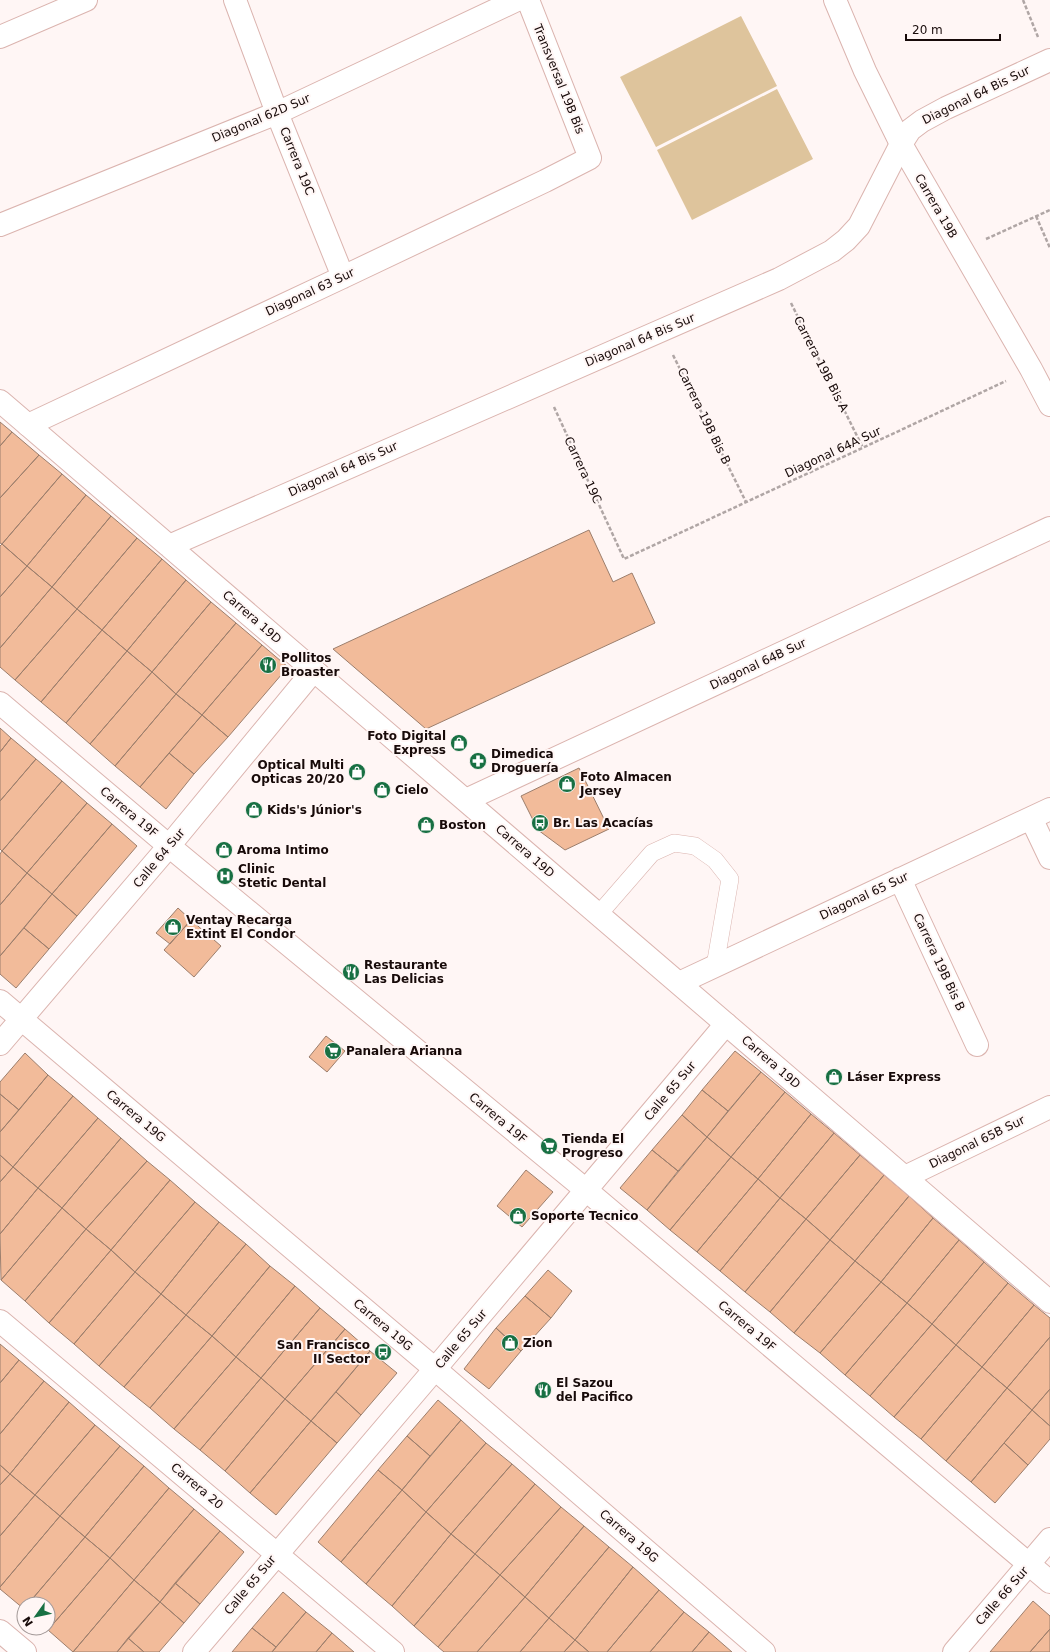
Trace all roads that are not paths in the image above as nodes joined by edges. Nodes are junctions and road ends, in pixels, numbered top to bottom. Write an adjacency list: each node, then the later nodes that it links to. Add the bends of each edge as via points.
1 (86, 0): 6 (street)
2 (235, 0): 8 (street, Carrera 19C)
3 (517, 0): 8 (street, Diagonal 62D Sur)
4 (528, 0): 10 (street, Transversal 19B Bis)
5 (835, 0): 9 (street, Carrera 19B, via 865,71)
6 (0, 37)
7 (1049, 61): 9 (street, Diagonal 64 Bis Sur, via 922,121 910,130)
8 (278, 112): 11 (street, Diagonal 62D Sur); 12 (street, Carrera 19C)
9 (901, 144): 14 (street, Carrera 19B); 17 (street, Diagonal 64 Bis Sur, via 859,226 832,251 779,279)
10 (590, 158): 12 (street, Diagonal 63 Sur)
11 (0, 225)
12 (343, 277): 15 (street, Diagonal 63 Sur)
13 (0, 401): 15 (street, Carrera 19D)
14 (1050, 405)
15 (28, 425): 17 (street, Carrera 19D)
16 (1050, 528): 20 (street, Diagonal 64B Sur)
17 (169, 546): 18 (street, Carrera 19D)
18 (314, 670): 20 (street, Carrera 19D); 22 (street, Calle 64 Sur)
19 (0, 703): 22 (street, Carrera 19F)
20 (466, 800): 25 (street, Carrera 19D)
21 (1041, 814): 23 (street); 24 (street, Diagonal 65 Sur)
22 (169, 846): 29 (street, Calle 64 Sur); 35 (street, Carrera 19F)
23 (1050, 858)
24 (900, 880): 26 (street, Diagonal 65 Sur); 32 (street, Carrera 19B Bis B)
25 (599, 914): 26 (lane, via 652,853 674,843 695,846 715,860 730,879); 27 (street, Carrera 19D)
26 (715, 966): 27 (street, Diagonal 65 Sur)
27 (679, 983): 30 (street, Carrera 19D)
28 (0, 1000): 29 (street, Carrera 19G)
29 (21, 1018): 31 (street, Calle 64 Sur); 38 (street, Carrera 19G)
30 (726, 1024): 34 (street, Carrera 19D); 35 (street, Calle 65 Sur)
31 (0, 1044)
32 (977, 1045)
33 (1050, 1107): 34 (street, Diagonal 65B Sur)
34 (905, 1177): 36 (street, Carrera 19D)
35 (586, 1190): 38 (street, Calle 65 Sur); 41 (street, Carrera 19F)
36 (1050, 1302)
37 (0, 1321): 40 (street, Carrera 20)
38 (435, 1369): 40 (street, Calle 65 Sur); 47 (street, Carrera 19G)
39 (1050, 1539): 41 (street, Calle 66 Sur)
40 (277, 1553): 45 (street, Calle 65 Sur); 46 (street, Carrera 20)
41 (1030, 1564): 42 (street, Carrera 19F); 48 (street, Calle 66 Sur)
42 (1050, 1582)
43 (0, 1630): 44 (street)
44 (26, 1652)
45 (194, 1652)
46 (393, 1652)
47 (764, 1652)
48 (954, 1652)

